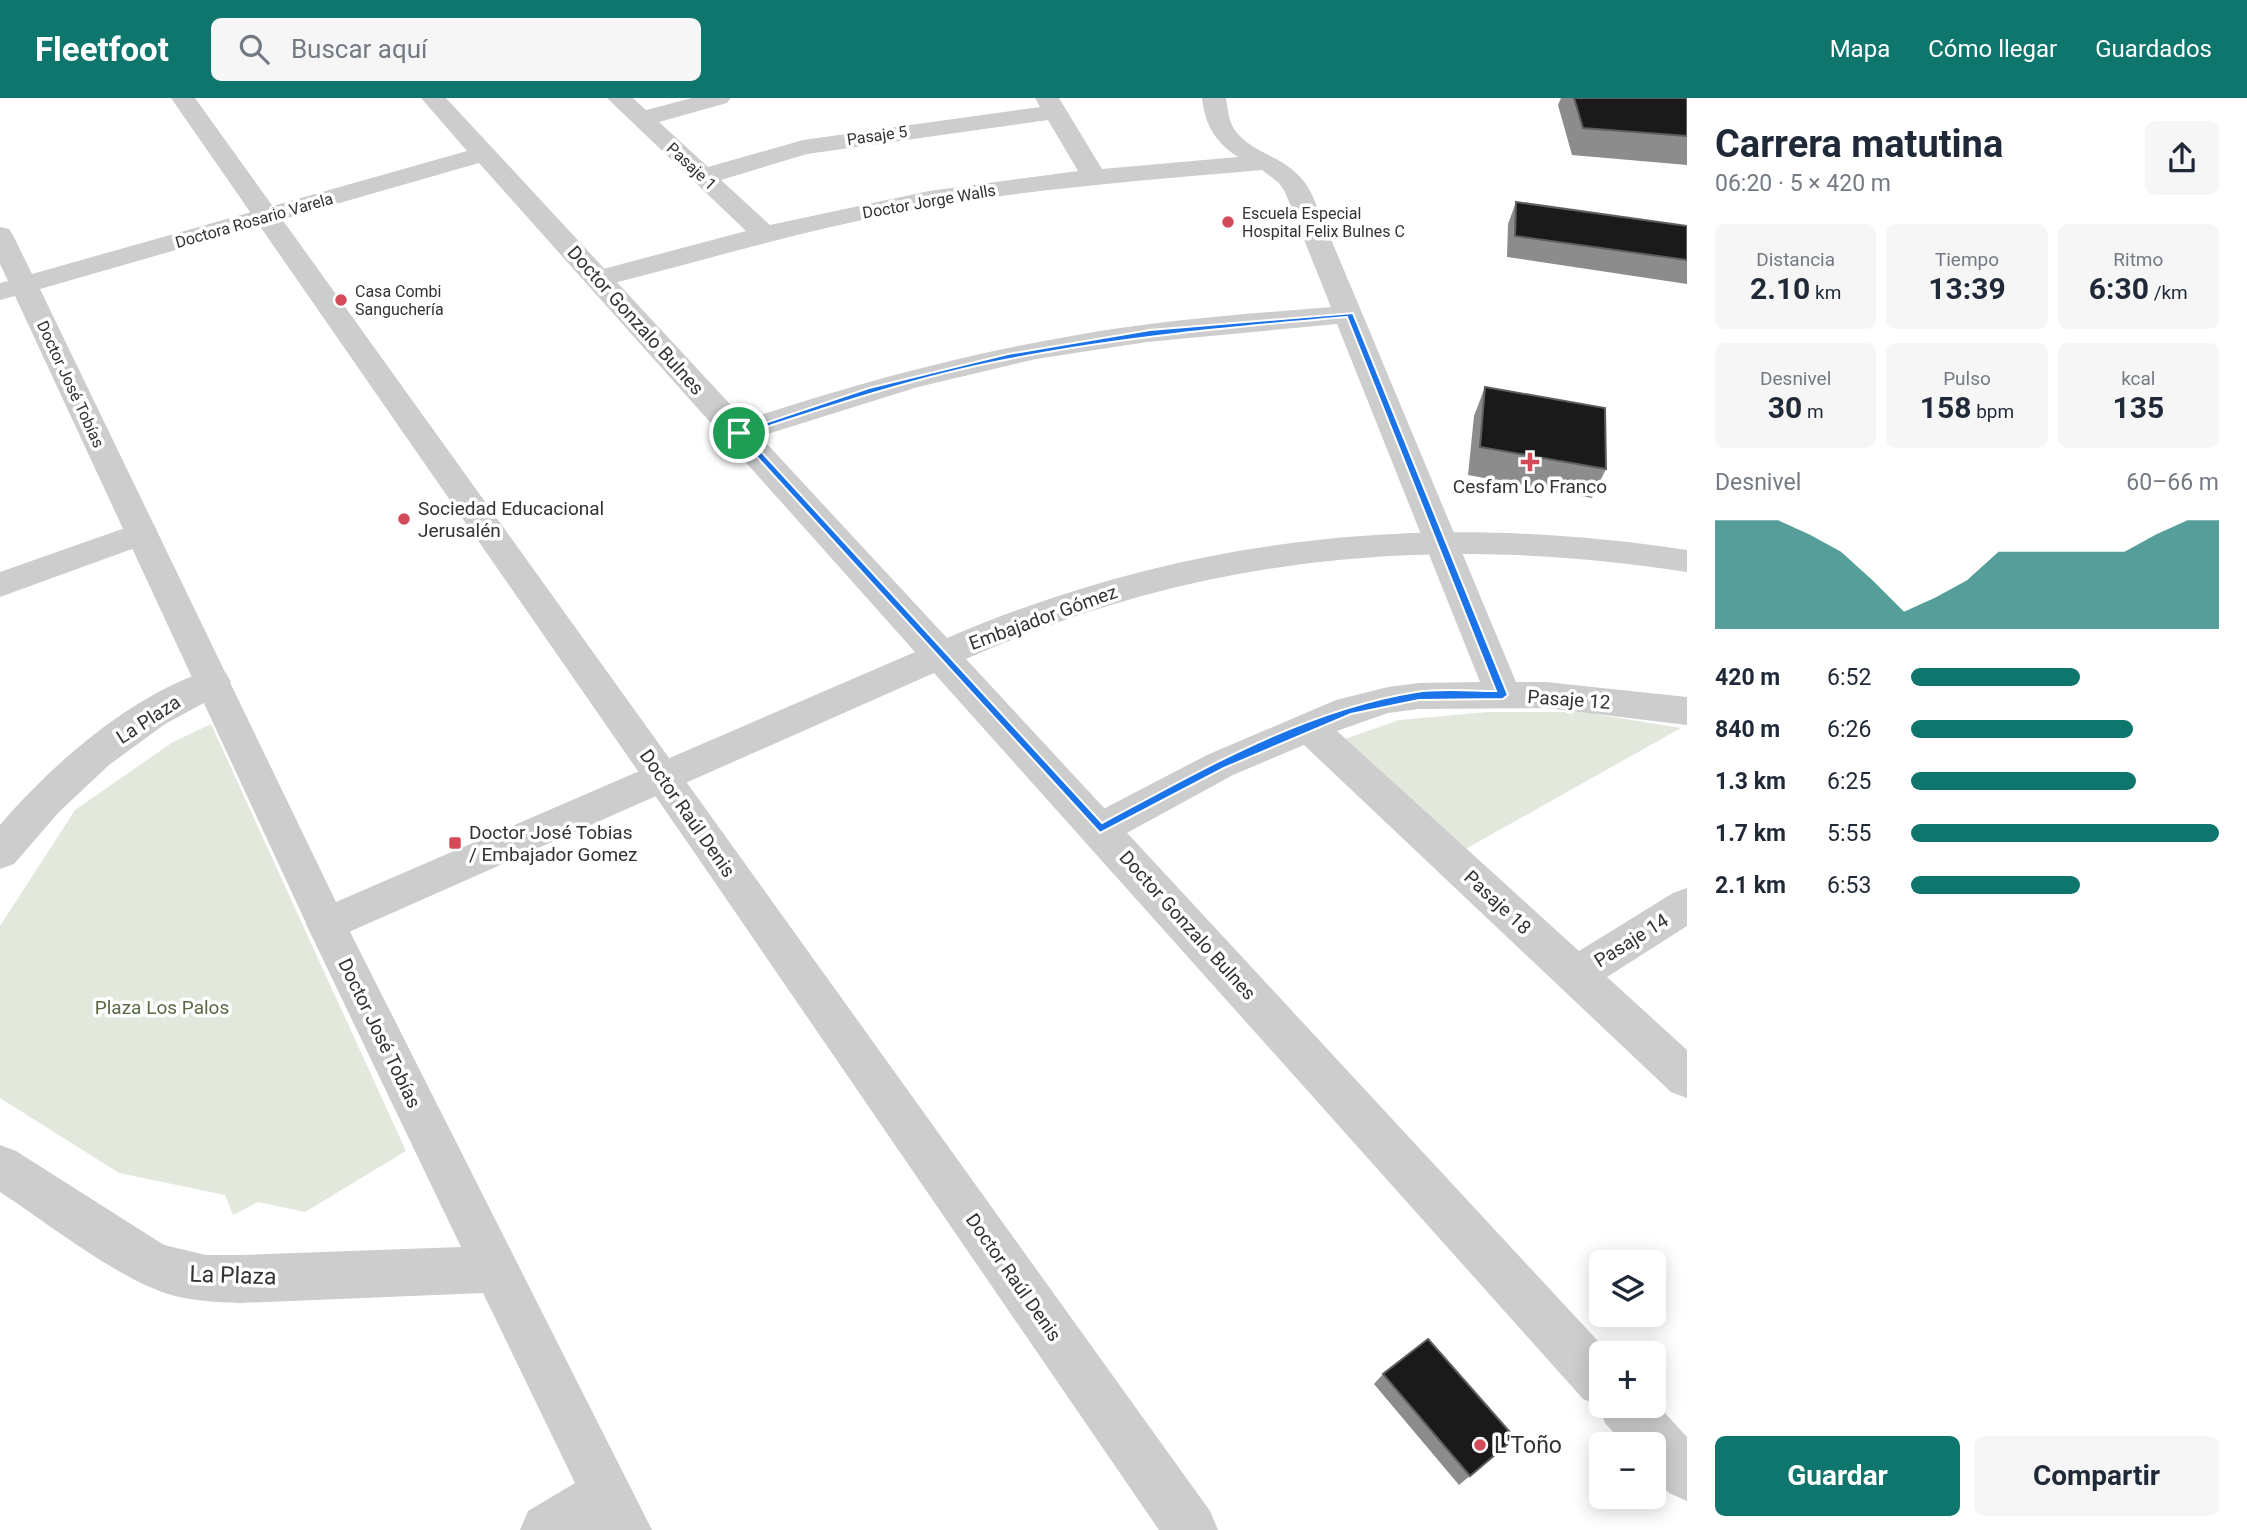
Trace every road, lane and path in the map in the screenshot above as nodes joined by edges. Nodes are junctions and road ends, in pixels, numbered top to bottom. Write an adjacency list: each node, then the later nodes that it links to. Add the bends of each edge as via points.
1 (183, 98): 12 (street, Doctor Raúl Denis)
2 (433, 98): 8 (street, Doctor Gonzalo Bulnes)
3 (619, 98): 7 (street, Pasaje 1)
4 (719, 98): 7 (street)
5 (1214, 98): 9 (street, via 1221,131)
6 (1051, 105): 10 (street, Pasaje 5, via 831,142); 11 (street)
7 (642, 119): 10 (street, Pasaje 1)
8 (484, 154): 12 (street, Doctora Rosario Varela); 15 (street, Doctor Gonzalo Bulnes)
9 (1266, 162): 11 (street, Doctor Jorge Walls); 17 (street, via 1294,183)
10 (703, 177): 13 (street, Pasaje 1)
11 (1094, 177): 13 (street, Doctor Jorge Walls, via 939,198)
12 (268, 217): 16 (street, Doctora Rosario Varela); 28 (street, Doctor Raúl Denis)
13 (764, 234): 15 (street, Doctor Jorge Walls)
14 (0, 235): 16 (street, Doctor José Tobías)
15 (598, 279): 18 (street, Doctor Gonzalo Bulnes)
16 (12, 289): 19 (street, Doctor José Tobías)
17 (1350, 314): 18 (street, via 1150,333 1008,356 872,390); 20 (street)
18 (739, 433): 23 (street, Doctor Gonzalo Bulnes)
19 (142, 533): 22 (street); 24 (street, Doctor José Tobías)
20 (1440, 542): 21 (street, Embajador Gómez, via 1548,543); 23 (street, Embajador Gómez, via 1302,552 1199,569 1068,605); 25 (street)
21 (1687, 561)
22 (0, 584)
23 (942, 655): 28 (street, Embajador Gómez); 29 (street, Doctor Gonzalo Bulnes)
24 (213, 682): 30 (street, La Plaza, via 159,710 84,764); 32 (street, Doctor José Tobías)
25 (1503, 695): 26 (street, Pasaje 12, via 1546,695); 27 (street, Pasaje 12, via 1388,700)
26 (1687, 711)
27 (1309, 727): 29 (street, Pasaje 12, via 1220,765); 33 (street, Pasaje 18)
28 (663, 777): 32 (street, Embajador Gómez); 42 (street, Doctor Raúl Denis)
29 (1100, 829): 37 (street, Doctor Gonzalo Bulnes)
30 (0, 853)
31 (1687, 905): 33 (street, Pasaje 14)
32 (327, 924): 36 (street, Doctor José Tobías)
33 (1576, 975): 34 (street, Pasaje 18)
34 (1687, 1078)
35 (0, 1166): 36 (street, La Plaza, via 124,1249 148,1262 195,1276 239,1279)
36 (496, 1269): 40 (street, Doctor José Tobías)
37 (1589, 1368)
38 (1635, 1418): 39 (street)
39 (1687, 1475)
40 (616, 1512): 41 (street)
41 (547, 1530)
42 (1191, 1530)

